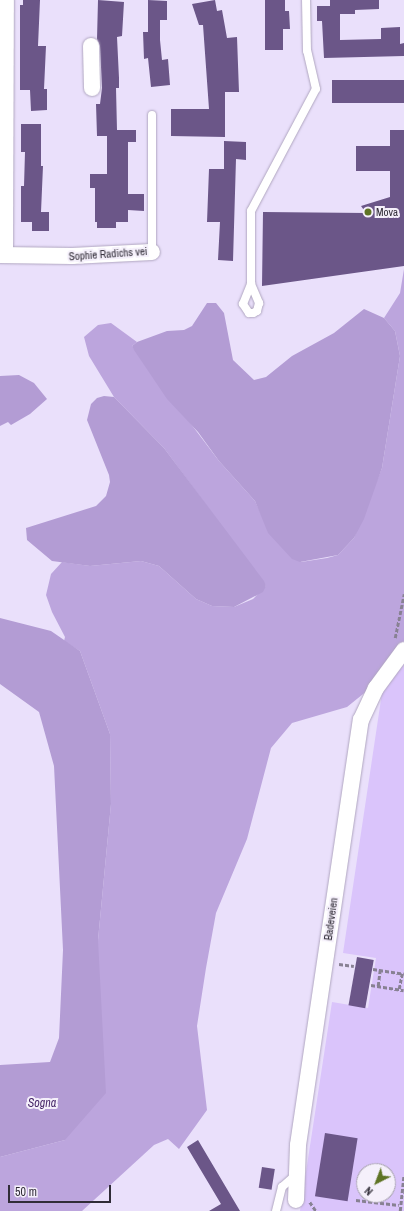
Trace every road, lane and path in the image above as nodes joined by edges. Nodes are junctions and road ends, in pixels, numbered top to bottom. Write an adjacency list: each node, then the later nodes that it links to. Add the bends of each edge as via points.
1 (6, 0): 7 (street)
2 (306, 0): 8 (lane, via 307,51 316,88 251,211)
3 (91, 46): 4 (street)
4 (92, 88)
5 (152, 115): 6 (lane, Sophie Radichs vei)
6 (152, 252): 7 (street, Sophie Radichs vei, via 72,256)
7 (3, 255)
8 (251, 284)
9 (404, 650): 17 (street, Badeveien, via 376,688 361,720 298,1145)
10 (373, 969): 11 (path)
11 (380, 970): 12 (path); 14 (path)
12 (403, 973): 15 (path)
13 (371, 985): 14 (path)
14 (378, 986): 15 (path)
15 (399, 989): 16 (path)
16 (404, 990)
17 (298, 1173): 19 (street, Badeveien); 22 (lane, via 282,1187)
18 (404, 1175): 21 (path)
19 (303, 1201): 23 (path)
20 (382, 1203): 21 (path)
21 (399, 1205): 24 (path)
22 (276, 1211)
23 (316, 1211)
24 (400, 1211)

